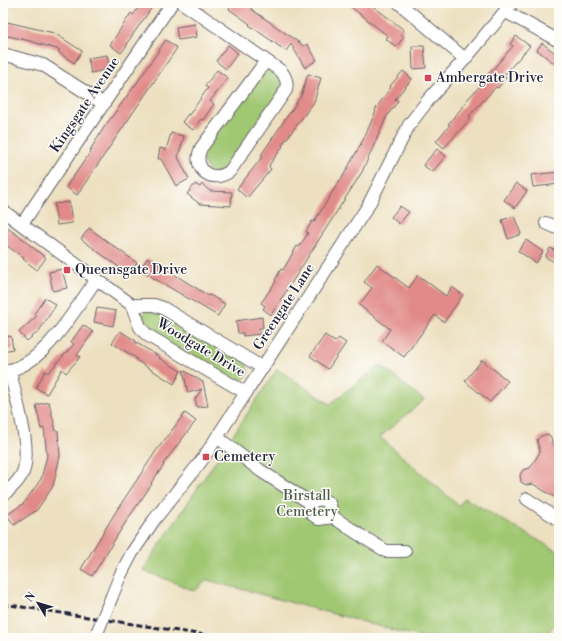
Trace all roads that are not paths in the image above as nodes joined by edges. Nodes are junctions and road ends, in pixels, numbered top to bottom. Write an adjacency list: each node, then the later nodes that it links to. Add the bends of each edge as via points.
1 (172, 3): 9 (street, Kingsgate Avenue)
2 (183, 3): 8 (street)
3 (399, 3): 7 (street)
4 (509, 7): 5 (street); 7 (street, Greengate Lane)
5 (559, 41)
6 (3, 54): 9 (street, via 43,65)
7 (465, 59): 16 (street, Greengate Lane, via 409,125 368,206)
8 (266, 61): 8 (street, via 284,75 286,90 230,171 218,176 207,174 198,161 198,153)
9 (104, 104): 12 (street, Kingsgate Avenue)
10 (3, 211): 12 (street)
11 (546, 223): 13 (street)
12 (22, 224): 14 (street)
13 (559, 229)
14 (96, 280): 15 (street); 17 (street, via 45,350 27,363)
15 (132, 305): 16 (street, Woodgate Drive, via 154,305 163,308); 18 (street, Woodgate Drive, via 140,327 147,335)
16 (263, 368): 18 (street, Greengate Lane)
17 (6, 371): 20 (street, via 22,428 26,453 24,470)
18 (246, 393): 19 (street, Greengate Lane)
19 (217, 437): 23 (street, via 261,471 309,502 322,499 329,503 333,517 386,551); 24 (street, Greengate Lane, bridge, via 132,553 120,576)
20 (3, 495)
21 (527, 499): 22 (street)
22 (559, 520)
23 (405, 551)
24 (97, 636)

